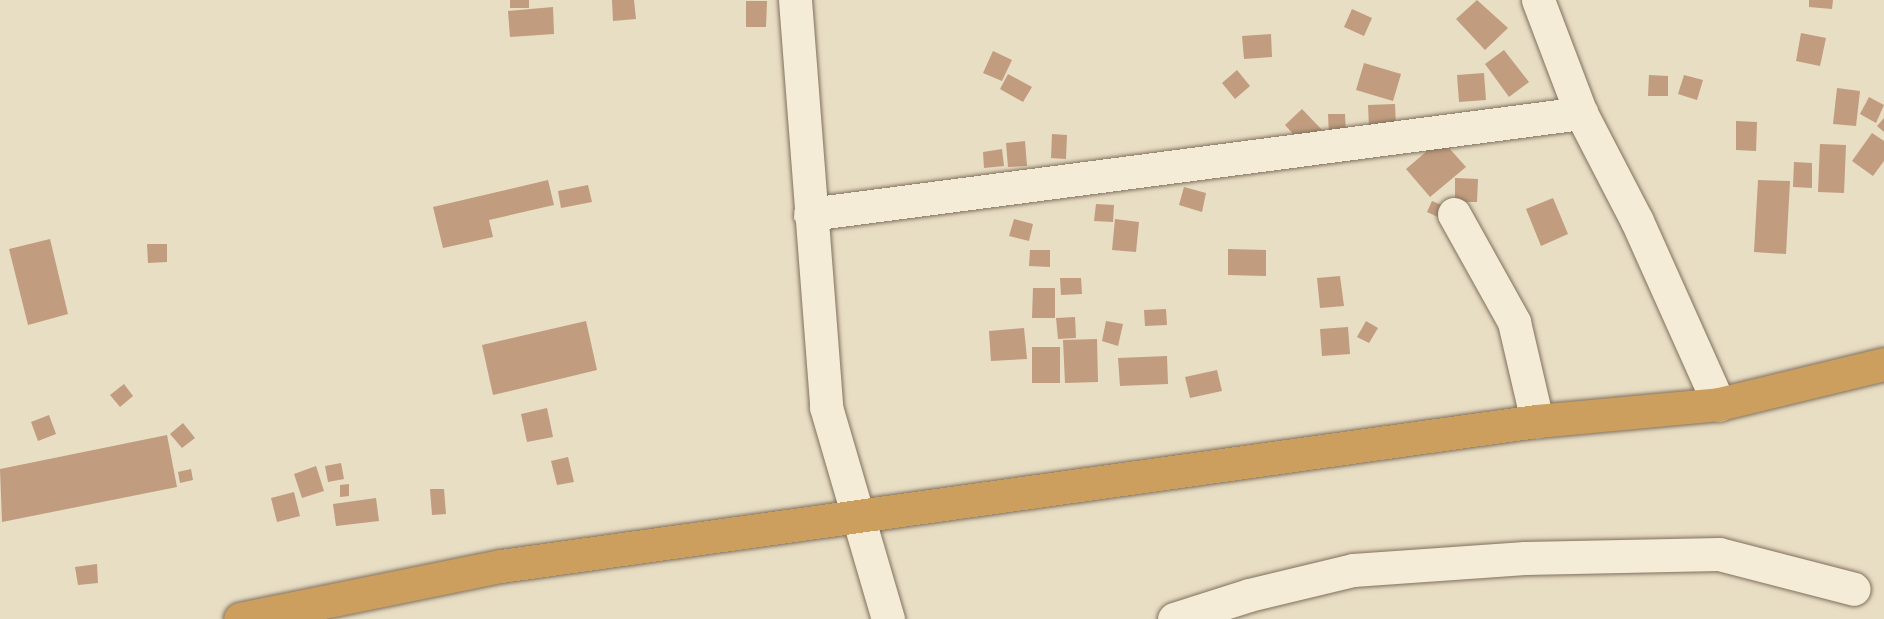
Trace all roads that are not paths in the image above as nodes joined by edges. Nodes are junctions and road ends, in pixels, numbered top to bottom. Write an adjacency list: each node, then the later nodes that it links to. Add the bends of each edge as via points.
1 (795, 0): 4 (street)
2 (1538, 0): 3 (street)
3 (1581, 113): 4 (street); 7 (street, via 1637,221)
4 (810, 214): 9 (street, via 826,407)
5 (1454, 214): 8 (street, via 1514,322)
6 (1884, 364): 7 (highway)
7 (1719, 404): 8 (highway)
8 (1537, 421): 9 (highway)
9 (856, 517): 11 (highway, via 501,566); 12 (street)
10 (1854, 589): 13 (street, via 1719,554 1525,558 1353,570 1249,595)
11 (240, 619)
12 (889, 619)
13 (1174, 619)

